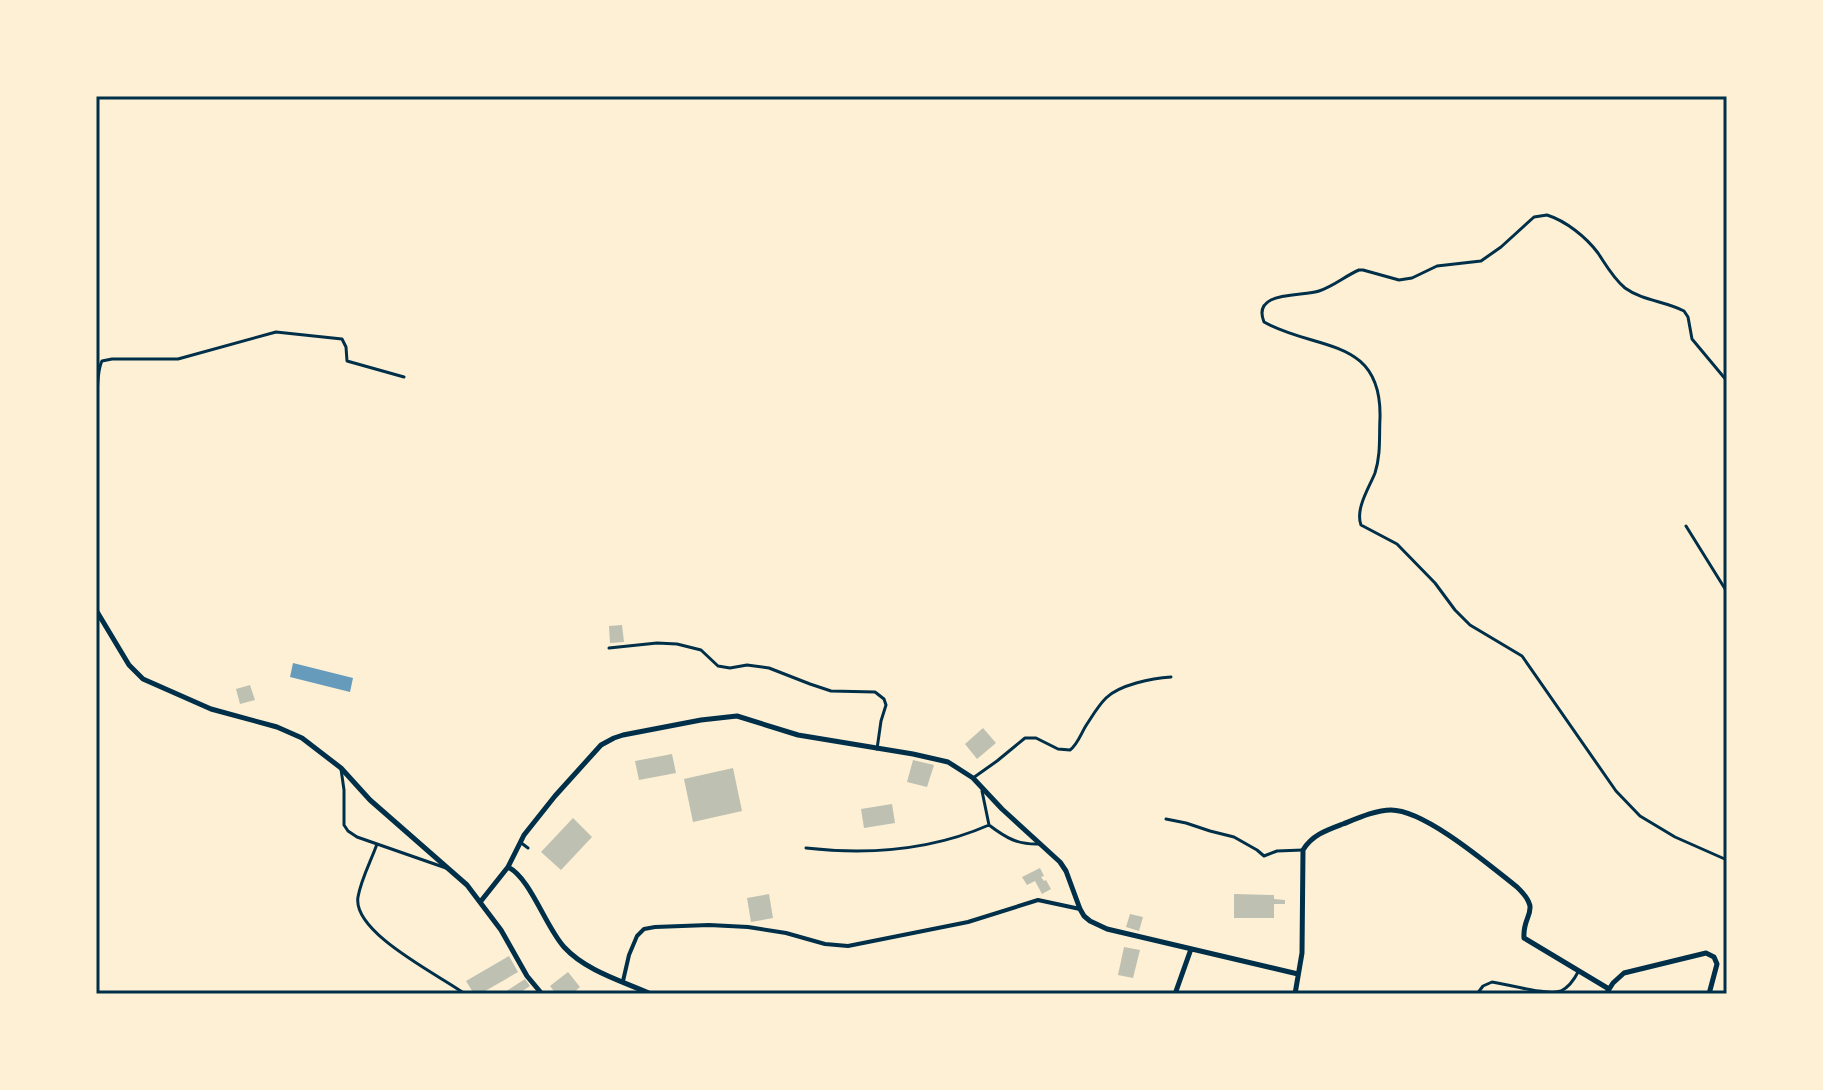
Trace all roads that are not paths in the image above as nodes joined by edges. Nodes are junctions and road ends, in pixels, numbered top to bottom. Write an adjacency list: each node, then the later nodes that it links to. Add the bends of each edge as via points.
1 (97, 368): 2 (street, via 103,361 173,360 282,332 342,339 347,361); 4 (street)
2 (404, 377)
3 (1727, 381): 22 (street, via 1692,339 1684,311 1628,290 1584,238 1547,215 1532,219 1482,261 1437,266 1399,280 1359,270 1316,292 1275,298 1261,314 1277,329 1342,349 1373,378 1380,404 1380,446 1361,525 1397,544 1470,625 1522,656 1616,791 1640,816)
4 (96, 412)
5 (1686, 526): 6 (street)
6 (1727, 592)
7 (96, 610): 11 (main road, via 143,679 211,709 302,738)
8 (609, 648): 10 (street, via 677,644 701,650 718,666 769,668 831,691 875,692 886,705)
9 (1171, 677): 12 (street, via 1108,696 1070,750 1025,738)
10 (877, 749): 12 (main road, via 933,757); 16 (main road, via 798,735 737,716 623,735 601,745)
11 (341, 768): 17 (street, via 344,825 351,834); 24 (main road)
12 (973, 778): 13 (main road)
13 (982, 787): 15 (street); 18 (main road)
14 (1166, 819): 21 (street, via 1234,837 1266,856)
15 (989, 825): 18 (street, via 1011,841); 20 (street, via 943,841 897,848)
16 (520, 842): 19 (street); 23 (main road)
17 (377, 844): 24 (street); 32 (street, via 358,897 361,911 392,947)
18 (1040, 844): 26 (main road, via 1066,871)
19 (528, 848)
20 (806, 848)
21 (1303, 850): 28 (main road, via 1316,836 1366,816 1389,810 1413,815 1439,828 1521,890 1530,904 1524,938); 29 (main road)
22 (1727, 860)
23 (508, 867): 25 (main road); 30 (main road, via 522,879 565,948)
24 (449, 869): 25 (main road)
25 (481, 901): 33 (main road)
26 (1080, 909): 27 (main road, via 1107,929); 30 (street, via 1038,900 968,922 848,946 748,927 651,927 637,936)
27 (1191, 949): 29 (main road); 35 (main road)
28 (1579, 971): 31 (main road); 37 (street, via 1567,987 1554,993 1492,982)
29 (1298, 974): 36 (main road)
30 (623, 981): 34 (main road)
31 (1608, 992): 38 (main road, via 1617,978 1634,969 1706,953 1717,964)
32 (465, 994)
33 (542, 994)
34 (651, 994)
35 (1175, 994)
36 (1295, 994)
37 (1477, 994)
38 (1709, 994)

